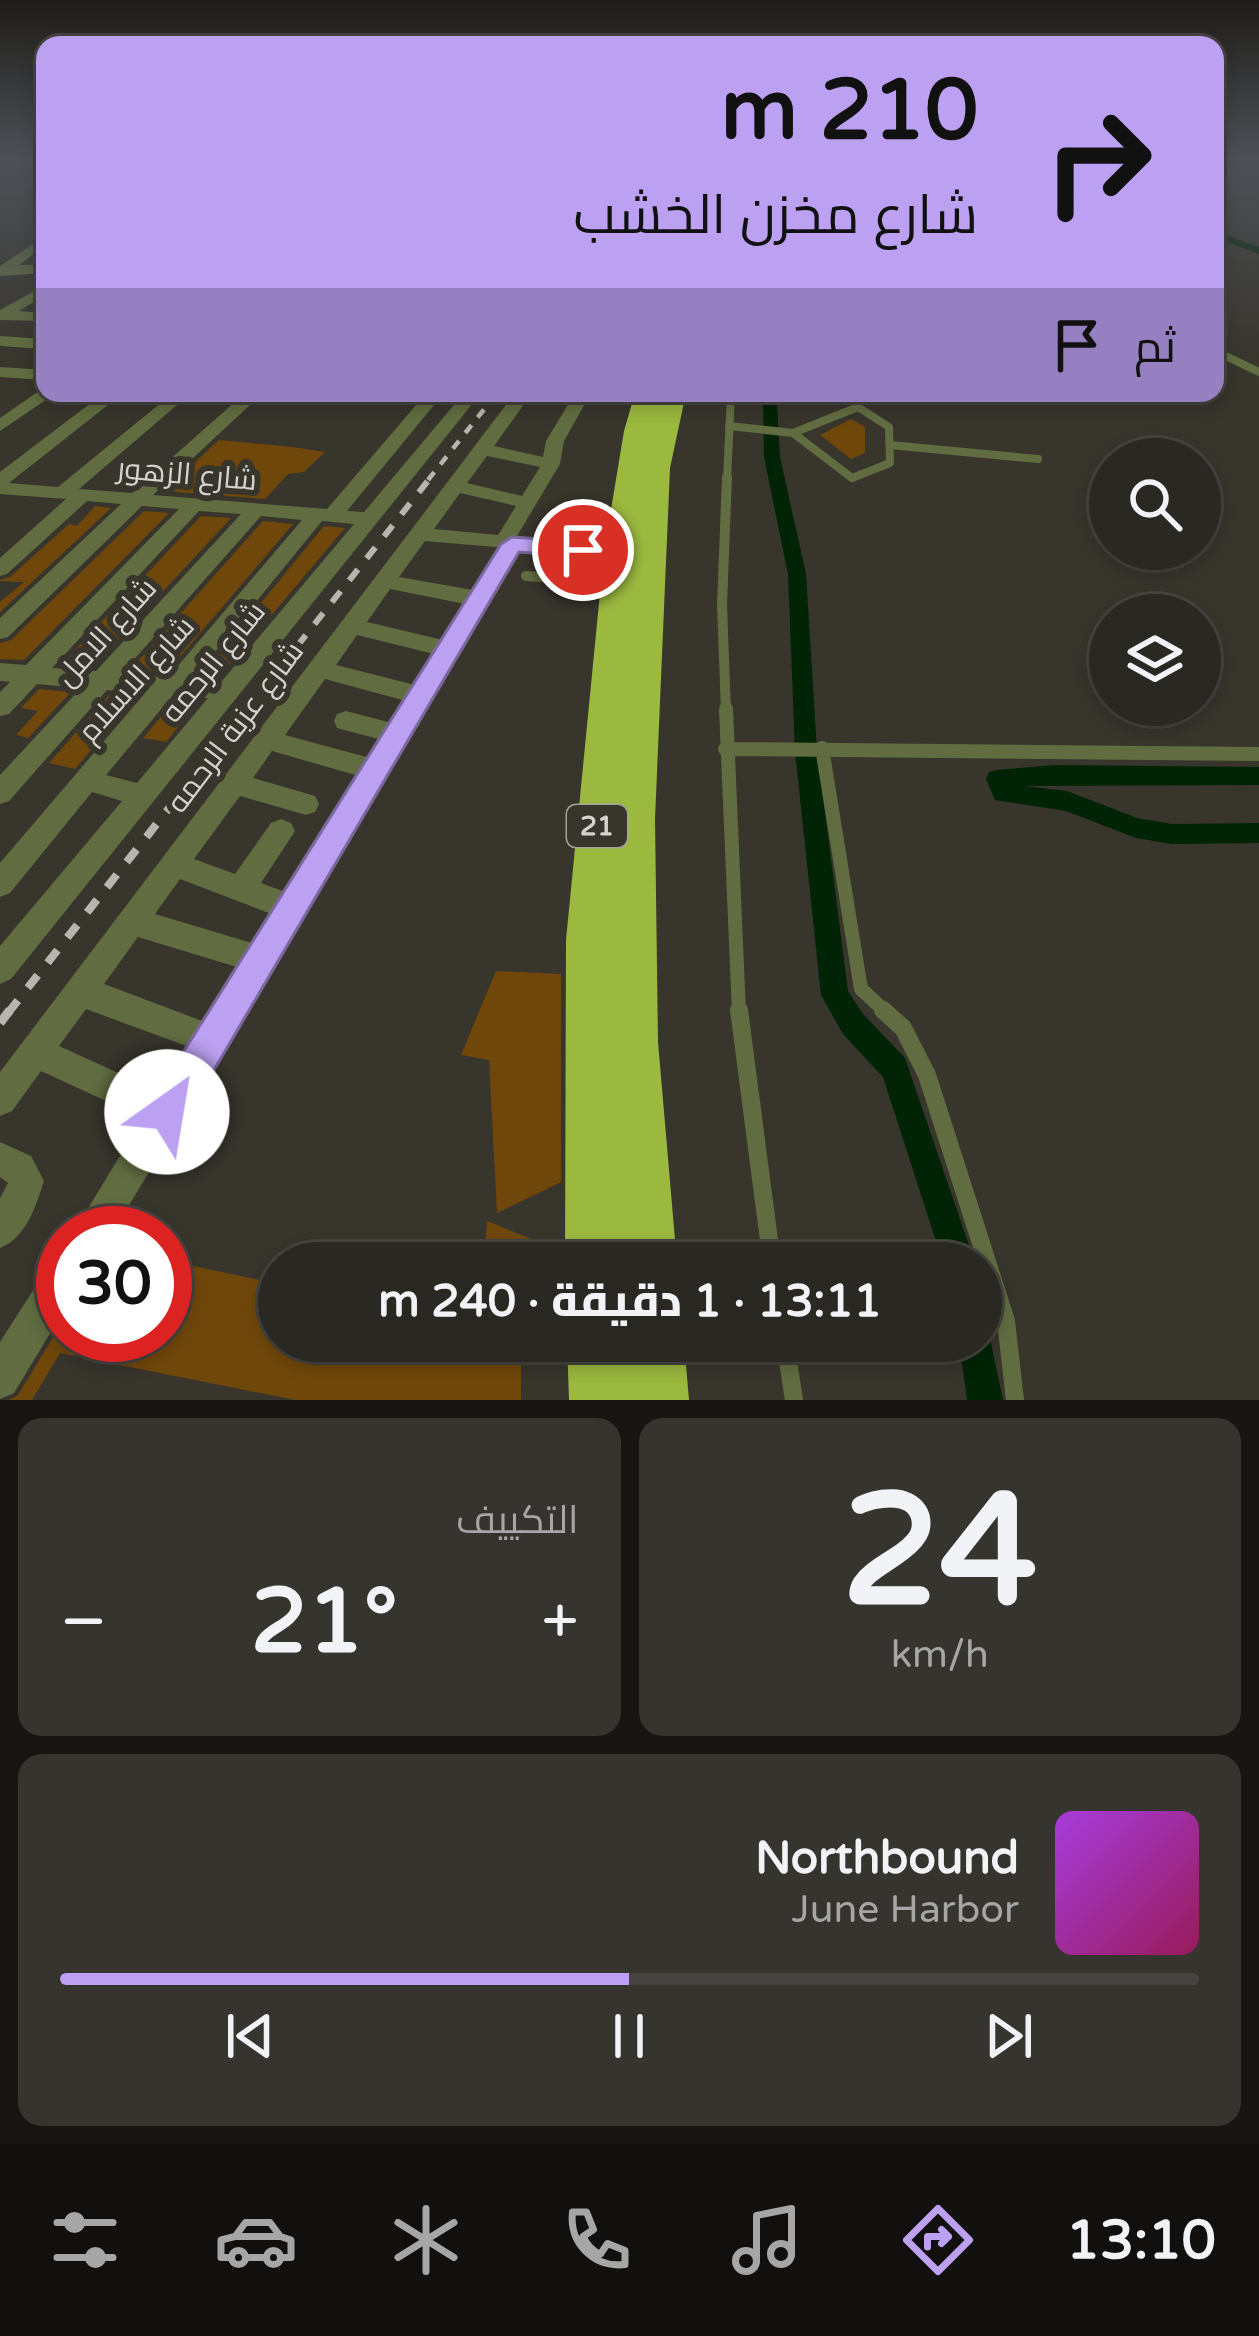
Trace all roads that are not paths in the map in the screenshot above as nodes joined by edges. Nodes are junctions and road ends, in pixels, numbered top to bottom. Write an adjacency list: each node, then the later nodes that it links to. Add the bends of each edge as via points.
1 (36, 249): 3 (street)
2 (36, 269): 3 (street)
3 (2, 270)
4 (0, 291): 5 (street)
5 (36, 292)
6 (36, 296): 7 (street)
7 (2, 315): 8 (street)
8 (36, 317)
9 (0, 341): 10 (street)
10 (36, 343)
11 (1224, 355): 13 (lane)
12 (0, 372): 14 (street)
13 (1259, 372)
14 (36, 375): 15 (street)
15 (0, 393)
16 (36, 401): 27 (street)
17 (104, 402): 34 (street)
18 (173, 402): 36 (street)
19 (245, 402): 37 (street)
20 (428, 402): 42 (street, شارع الاسلام)
21 (466, 402): 43 (street, شارع الرحمه)
22 (517, 402): 31 (street, شارع عزبة الرحمه)
23 (578, 402): 33 (street)
24 (648, 402): 46 (highway, 21)
25 (652, 402): 92 (highway, 21, via 656,468 635,819 634,1042)
26 (732, 402): 28 (lane)
27 (0, 426)
28 (735, 427): 29 (lane); 66 (lane, via 722,605)
29 (793, 433): 30 (lane, via 858,406 890,427); 30 (lane, via 852,478 890,463)
30 (890, 445): 32 (lane)
31 (482, 449): 33 (street); 35 (street, شارع عزبة الرحمه)
32 (1038, 459)
33 (551, 464): 38 (street)
34 (6, 486): 36 (street, شارع الزهور); 39 (street)
35 (454, 486): 38 (street); 44 (street, شارع عزبة الرحمه)
36 (71, 494): 37 (street, شارع الزهور); 47 (street)
37 (137, 500): 40 (street, شارع الزهور); 52 (street)
38 (528, 503): 45 (street)
39 (0, 505)
40 (194, 505): 41 (street, شارع الزهور); 56 (street)
41 (256, 510): 42 (street, شارع الزهور); 57 (street, شارع الامل)
42 (324, 515): 43 (street, شارع الزهور); 58 (street, شارع الاسلام)
43 (369, 519): 59 (street, شارع الرحمه)
44 (419, 533): 45 (street); 49 (street, شارع عزبة الرحمه)
45 (508, 544): 46 (street); 50 (street)
46 (608, 567): 48 (lane); 91 (highway, 21, via 588,940)
47 (0, 569)
48 (526, 576)
49 (384, 581): 50 (street); 51 (street, شارع عزبة الرحمه)
50 (480, 599): 53 (street)
51 (351, 626): 53 (street); 54 (street, شارع عزبة الرحمه)
52 (0, 631)
53 (450, 650): 60 (street)
54 (319, 669): 60 (street); 64 (street, شارع عزبة الرحمه)
55 (0, 672): 56 (street)
56 (31, 675): 57 (street); 61 (street)
57 (102, 681): 58 (street); 71 (street, شارع الامل)
58 (167, 686): 59 (street); 69 (street, شارع الاسلام)
59 (228, 691): 72 (street, شارع الرحمه)
60 (423, 696): 63 (street)
61 (0, 706)
62 (346, 721): 63 (street)
63 (400, 735): 68 (street)
64 (267, 740): 68 (street); 70 (street, شارع عزبة الرحمه)
65 (822, 748): 66 (lane); 67 (lane); 102 (lane, via 861,989 903,1028 927,1075 1006,1321)
66 (725, 749): 93 (lane, via 735,982)
67 (1259, 754)
68 (378, 771): 78 (street)
69 (86, 781): 72 (street); 76 (street, شارع الاسلام)
70 (234, 784): 73 (street); 75 (street, شارع عزبة الرحمه)
71 (0, 794)
72 (142, 796): 80 (street, شارع الرحمه)
73 (306, 804)
74 (281, 831): 77 (street)
75 (174, 864): 77 (street); 79 (street, شارع عزبة الرحمه)
76 (0, 884)
77 (241, 889): 78 (street)
78 (294, 908): 81 (street)
79 (133, 921): 81 (street); 83 (street, شارع عزبة الرحمه)
80 (11, 941): 82 (street, شارع الرحمه)
81 (262, 960): 84 (street)
82 (0, 969)
83 (80, 991): 84 (street); 85 (street, شارع عزبة الرحمه)
84 (212, 1040): 87 (street)
85 (35, 1052): 86 (street, شارع عزبة الرحمه); 87 (street)
86 (0, 1100)
87 (167, 1112): 89 (street)
88 (0, 1160): 90 (street, via 26,1181)
89 (108, 1206)
90 (0, 1229)
91 (593, 1242)
92 (648, 1242)
93 (769, 1242)
94 (36, 1320): 98 (street)
95 (597, 1362): 99 (highway)
96 (656, 1362): 100 (highway)
97 (788, 1362): 101 (lane)
98 (0, 1378)
99 (599, 1400)
100 (659, 1400)
101 (794, 1400)
102 (1015, 1400)

